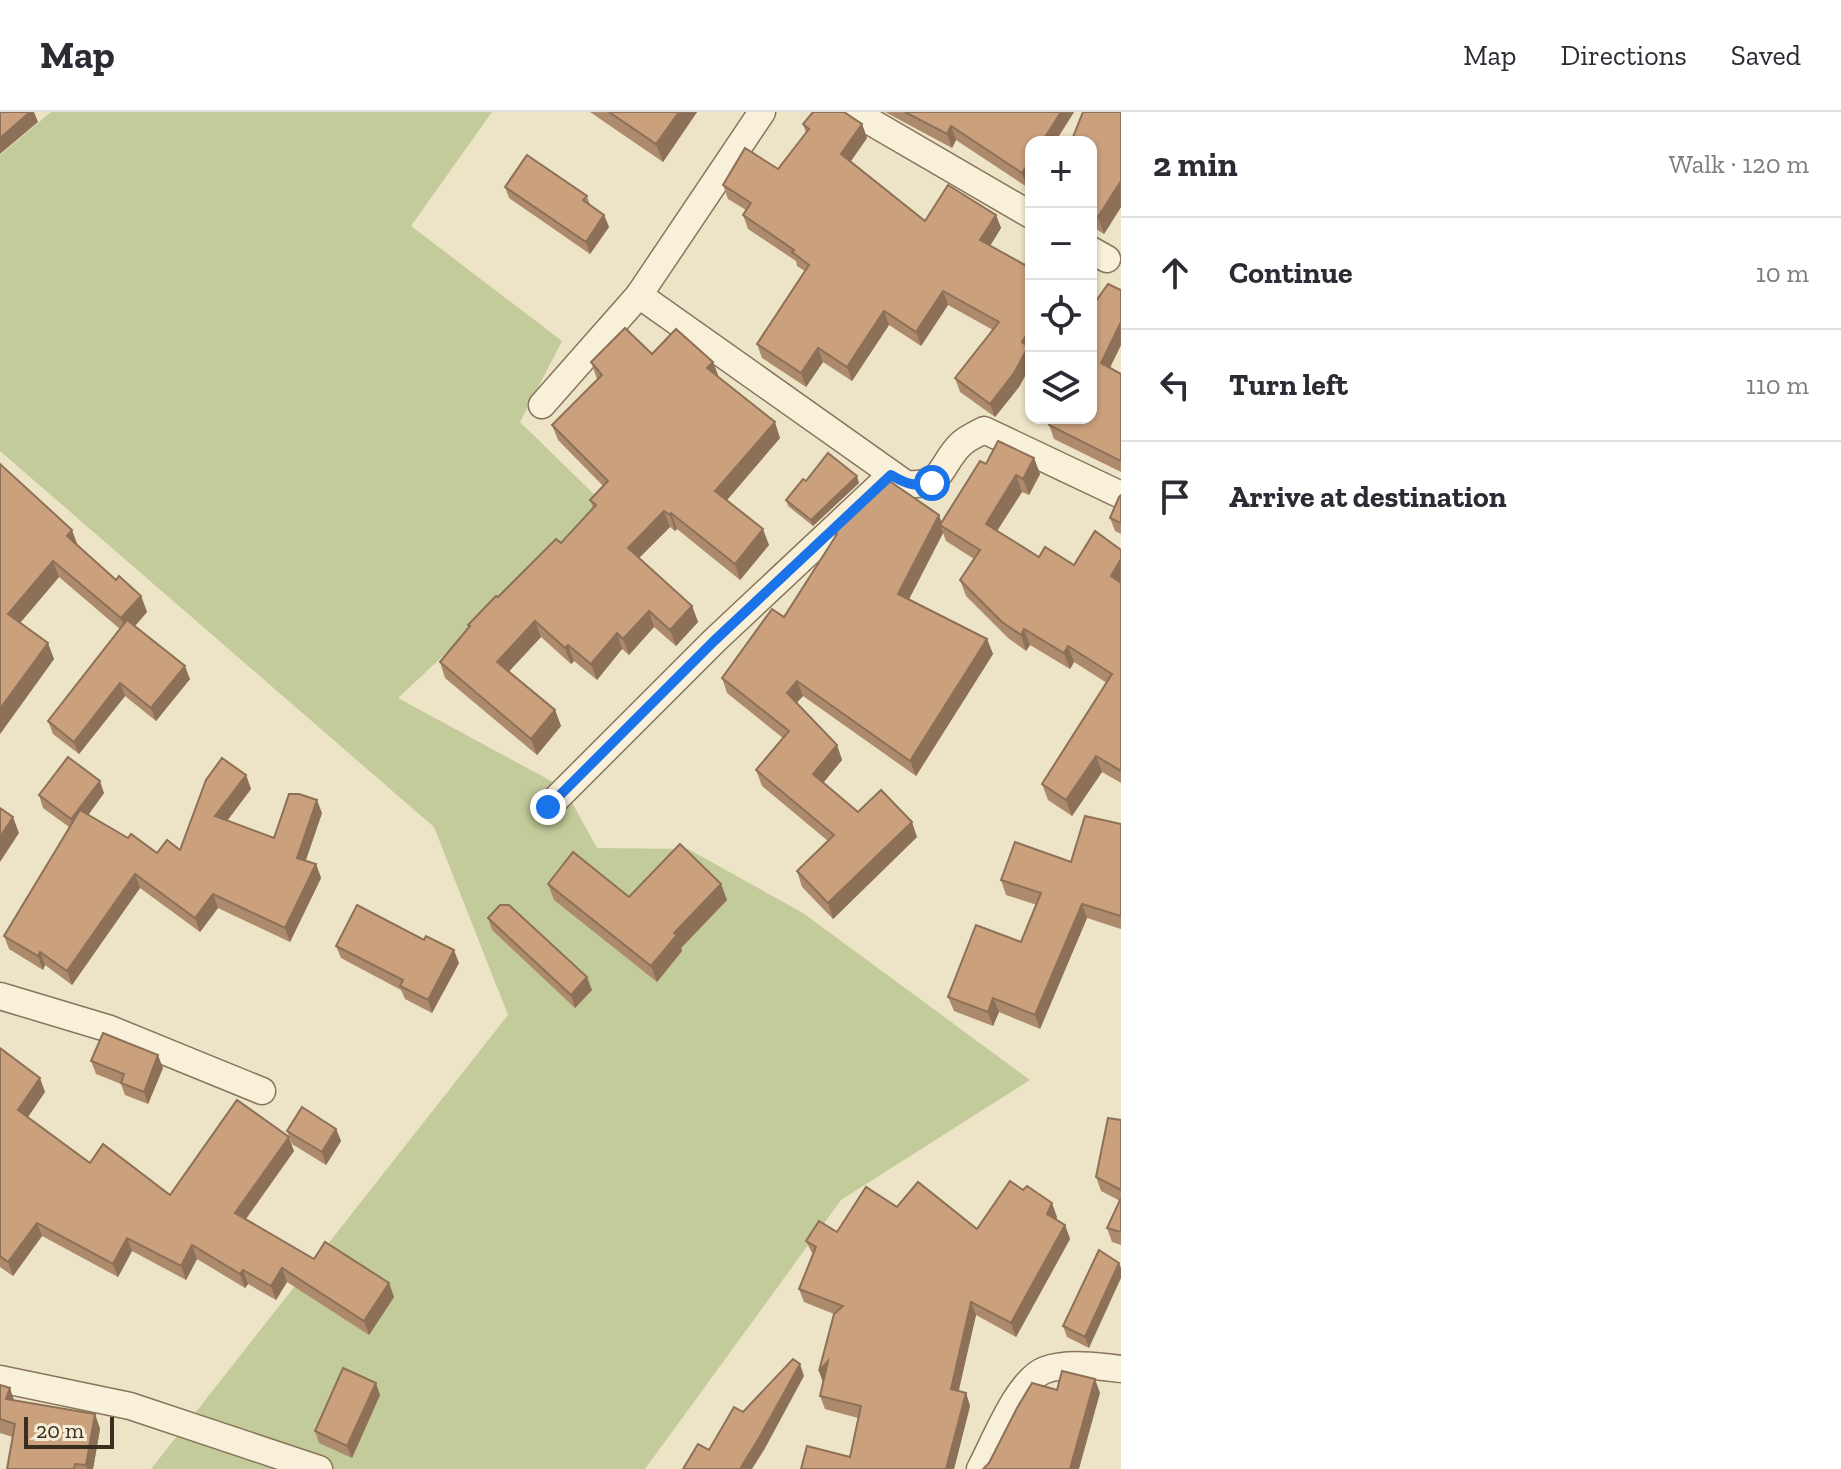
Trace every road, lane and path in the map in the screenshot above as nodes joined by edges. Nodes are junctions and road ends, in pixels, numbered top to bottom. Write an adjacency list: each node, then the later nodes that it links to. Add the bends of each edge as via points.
1 (762, 112): 4 (street)
2 (854, 112): 3 (street)
3 (1025, 212)
4 (639, 295): 5 (street); 6 (street)
5 (542, 405)
6 (891, 475): 7 (street, via 906,484 932,483 962,443 984,430); 8 (street)
7 (1121, 495)
8 (548, 807)
9 (0, 996): 10 (street, via 110,1029)
10 (262, 1091)
11 (1121, 1369): 14 (street, via 1065,1367 1044,1370 1027,1382)
12 (0, 1379): 13 (street, via 130,1406)
13 (319, 1469)
14 (980, 1469)

